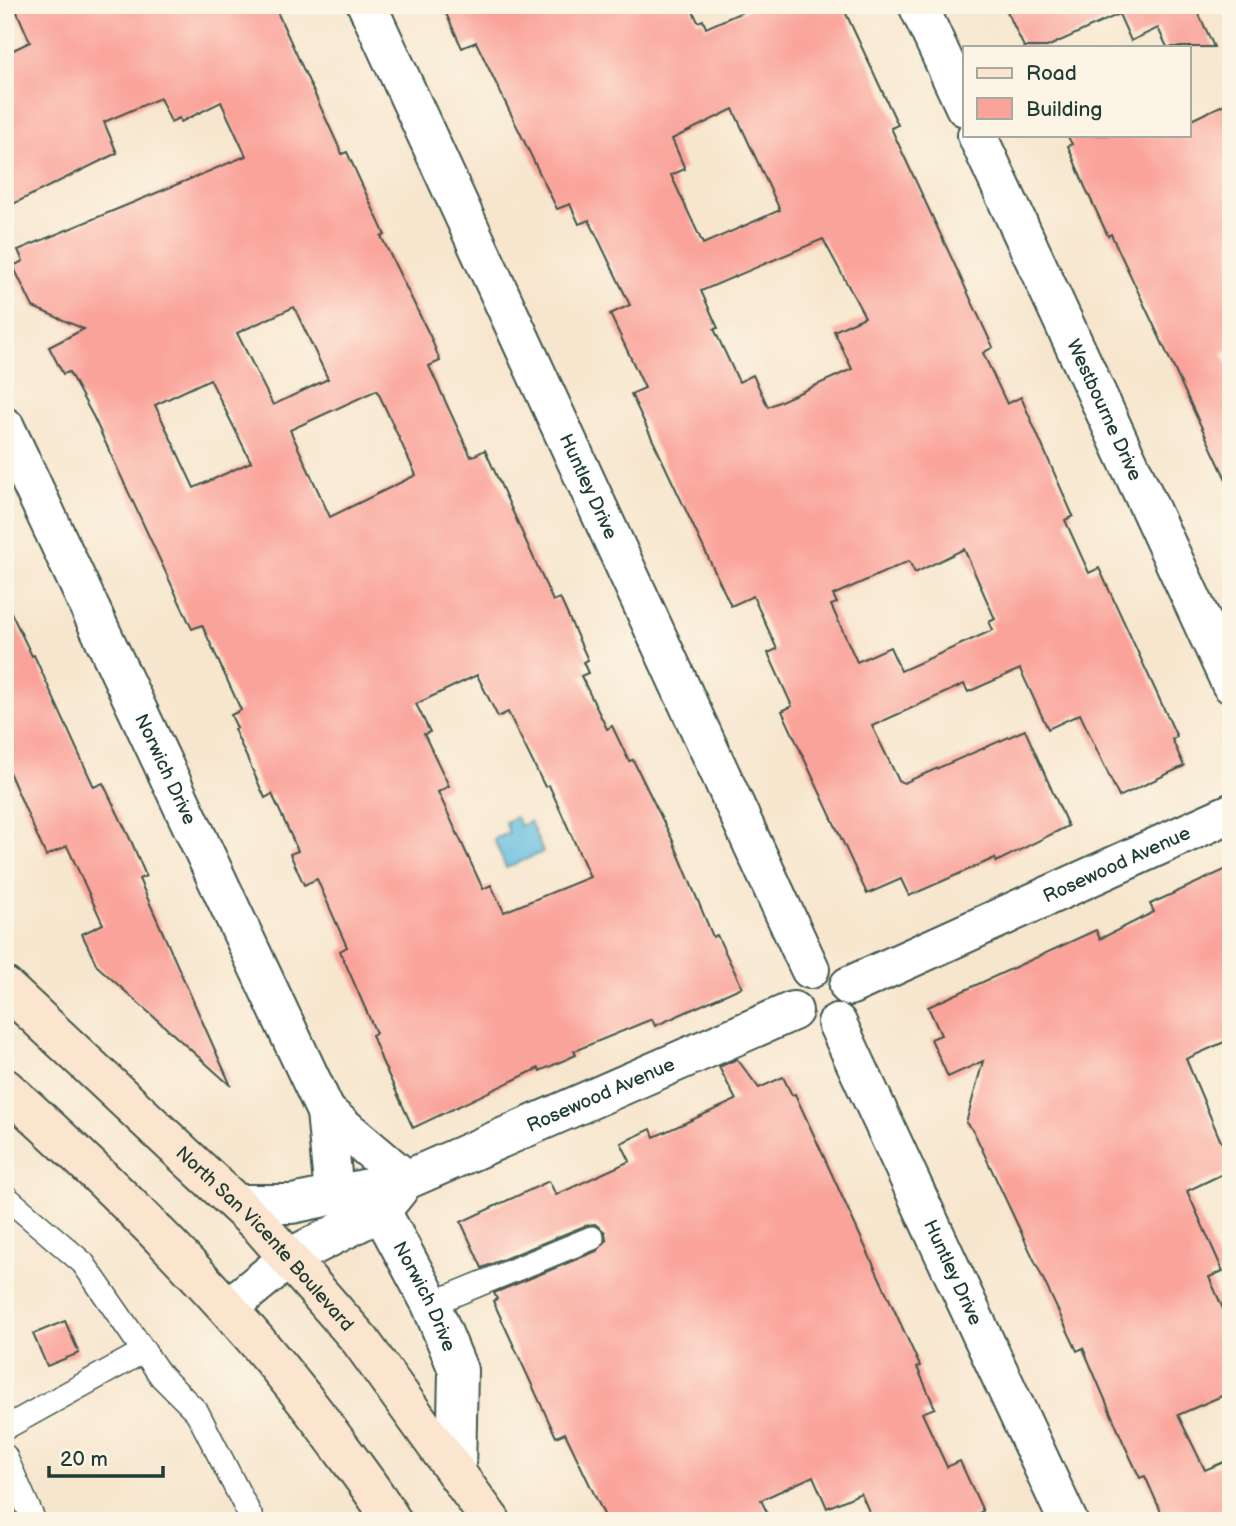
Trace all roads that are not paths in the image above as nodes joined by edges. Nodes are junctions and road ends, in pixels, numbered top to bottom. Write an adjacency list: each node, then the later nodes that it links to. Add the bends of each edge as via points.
1 (367, 5): 8 (street, Huntley Drive)
2 (918, 5): 3 (street)
3 (963, 103)
4 (977, 136): 6 (street, Westbourne Drive)
5 (5, 427): 14 (street, Norwich Drive)
6 (1231, 684)
7 (1231, 813): 9 (street, Rosewood Avenue)
8 (810, 970): 9 (street, via 830,968); 11 (street, via 795,982)
9 (849, 986): 12 (street, via 850,1008)
10 (5, 987): 18 (main road, North San Vicente Boulevard)
11 (793, 1011): 12 (street, via 817,1028); 15 (street, Rosewood Avenue)
12 (837, 1023): 32 (street, Huntley Drive)
13 (5, 1088): 23 (main road, via 170,1245)
14 (326, 1112): 15 (street, Norwich Drive); 16 (street, Norwich Drive)
15 (406, 1180): 16 (street, Rosewood Avenue); 19 (street, Rosewood Avenue)
16 (334, 1195): 18 (street, Rosewood Avenue, via 292,1204)
17 (5, 1196): 24 (lane, via 83,1263)
18 (239, 1204): 21 (main road, North San Vicente Boulevard)
19 (381, 1211): 21 (street, Rosewood Avenue); 22 (street, Norwich Drive)
20 (592, 1238): 22 (lane)
21 (289, 1258): 23 (street, Rosewood Avenue); 27 (main road, North San Vicente Boulevard, via 360,1340)
22 (431, 1304): 27 (street, Norwich Drive, via 458,1370)
23 (228, 1308): 30 (main road, via 286,1375)
24 (144, 1351): 25 (lane); 29 (lane, via 197,1412)
25 (5, 1428)
26 (5, 1457): 28 (lane)
27 (456, 1471): 31 (main road, North San Vicente Boulevard)
28 (34, 1521)
29 (253, 1521)
30 (392, 1521)
31 (492, 1521)
32 (1068, 1521)

